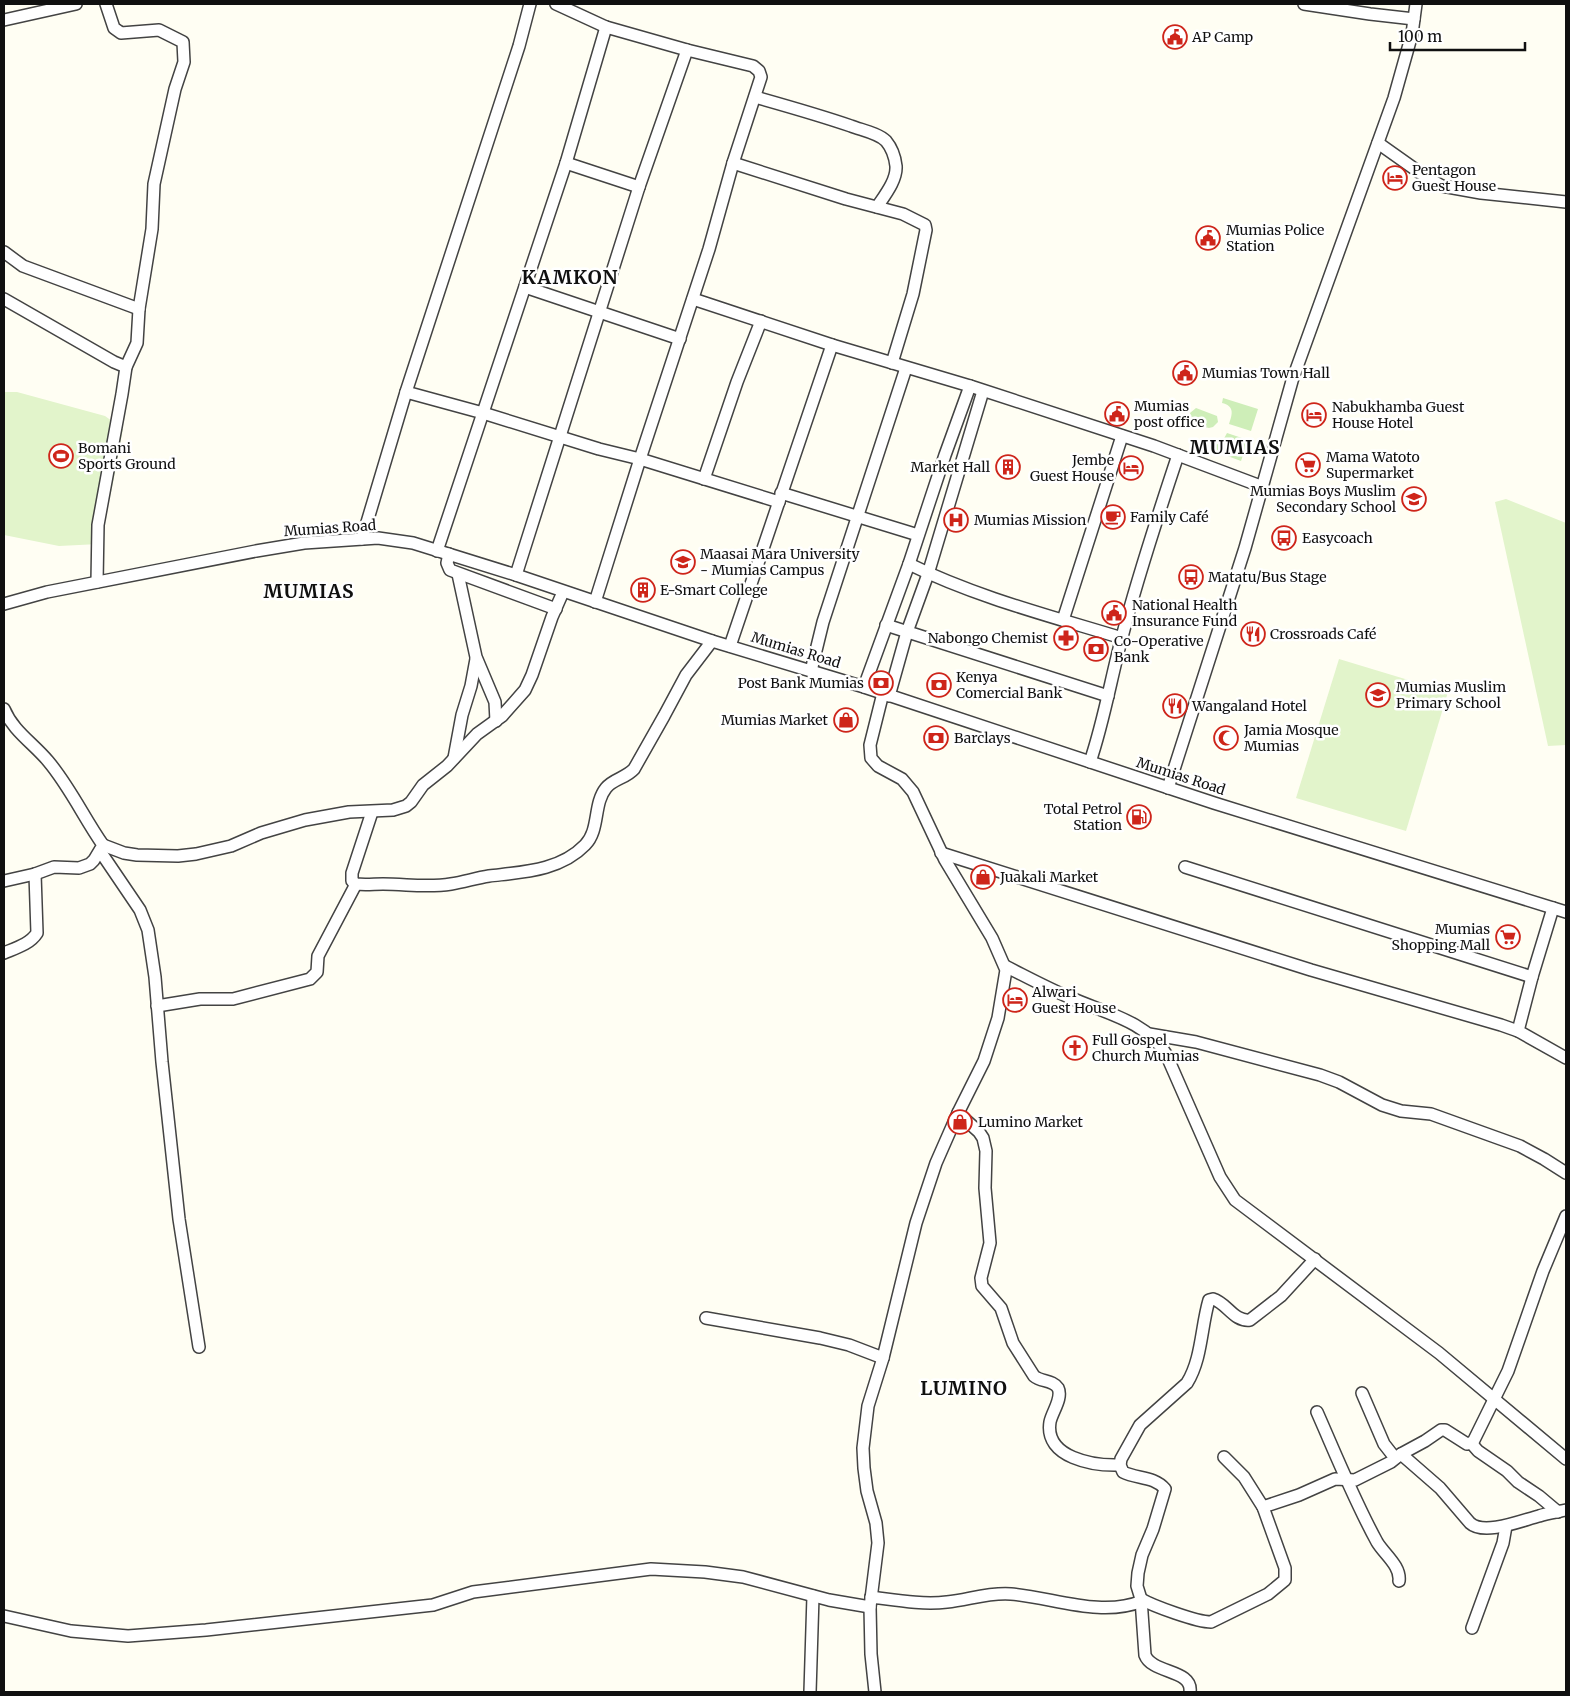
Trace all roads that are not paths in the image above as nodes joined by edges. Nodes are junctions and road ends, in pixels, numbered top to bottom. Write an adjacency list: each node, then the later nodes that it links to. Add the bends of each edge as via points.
1 (76, 4): 8 (street)
2 (106, 4): 22 (street, via 114,28 121,33 159,30 183,42 184,62 154,184 152,229)
3 (530, 4): 32 (street, via 520,46)
4 (556, 4): 9 (street)
5 (1304, 4): 7 (street)
6 (1416, 4): 7 (street)
7 (1414, 19): 12 (street, via 1405,62)
8 (4, 20)
9 (606, 27): 10 (street); 13 (street)
10 (687, 50): 11 (street, via 756,68 761,77); 15 (street)
11 (755, 97): 14 (street); 17 (street, via 885,140 894,155 896,172)
12 (1378, 143): 16 (street, via 1442,186); 39 (street, via 1292,381)
13 (566, 163): 15 (street); 19 (street)
14 (733, 163): 17 (street); 21 (street)
15 (639, 187): 23 (street)
16 (1566, 202)
17 (878, 207): 27 (street, via 911,217 926,228 913,294)
18 (4, 252): 22 (street, via 23,266)
19 (525, 287): 23 (street); 33 (street)
20 (4, 298): 28 (street)
21 (693, 299): 24 (street); 25 (street)
22 (139, 309): 28 (street, via 137,343)
23 (600, 311): 25 (street); 34 (street)
24 (760, 321): 26 (street); 38 (street)
25 (680, 339): 37 (street)
26 (832, 345): 27 (street); 40 (street)
27 (892, 364): 29 (street)
28 (126, 367): 49 (street, via 98,525)
29 (906, 368): 30 (street); 41 (street)
30 (970, 386): 31 (street); 42 (street)
31 (983, 391): 35 (street); 47 (street)
32 (406, 392): 33 (street); 43 (street)
33 (483, 413): 34 (street); 44 (street)
34 (559, 436): 37 (street); 48 (street)
35 (1122, 436): 36 (street); 54 (street)
36 (1178, 455): 39 (street); 57 (street, via 1151,534)
37 (640, 459): 38 (street); 51 (street)
38 (704, 479): 40 (street)
39 (1262, 487): 69 (street)
40 (780, 497): 41 (street); 59 (street)
41 (858, 516): 42 (street); 61 (street, via 823,622)
42 (918, 535): 45 (street)
43 (362, 540): 44 (street, Mumias Road, via 398,540); 49 (street, Mumias Road, via 256,550)
44 (443, 552): 46 (street, via 448,568); 48 (street, Mumias Road)
45 (909, 564): 47 (street); 55 (street)
46 (458, 574): 53 (street); 60 (street)
47 (928, 574): 54 (street); 56 (street)
48 (516, 575): 50 (street, Mumias Road)
49 (98, 582): 52 (street, Mumias Road)
50 (563, 592): 51 (street, Mumias Road); 53 (street)
51 (595, 602): 58 (street, Mumias Road)
52 (4, 604)
53 (556, 609): 66 (street, via 525,690)
54 (1063, 620): 57 (street)
55 (886, 625): 56 (street); 62 (street)
56 (907, 632): 63 (street); 64 (street)
57 (1122, 638): 64 (street)
58 (712, 641): 59 (street, Mumias Road); 76 (street, via 686,675 634,769 606,788 592,834 572,856 529,872 453,884 425,887)
59 (730, 646): 61 (street, Mumias Road)
60 (476, 657): 66 (street, via 495,702); 67 (street)
61 (811, 671): 62 (street, Mumias Road)
62 (864, 687): 63 (street, Mumias Road)
63 (886, 694): 68 (street, Mumias Road); 72 (street, via 870,745 871,758 910,788)
64 (1108, 696): 68 (street)
65 (4, 709): 71 (street, via 15,727 58,775)
66 (496, 721): 67 (street, via 477,734)
67 (454, 760): 70 (street, via 424,785 406,806)
68 (1090, 762): 69 (street, Mumias Road)
69 (1168, 788): 77 (street, Mumias Road)
70 (372, 812): 71 (street, via 349,812 305,820 261,832 231,846 196,854 137,855); 76 (street, via 352,873 352,881)
71 (102, 848): 74 (street, via 90,864 79,868 54,867); 82 (street, via 145,921)
72 (941, 853): 80 (street); 83 (street, via 1311,970)
73 (1185, 867): 81 (street)
74 (35, 874): 75 (street); 79 (street, via 37,932 24,945)
75 (4, 881)
76 (356, 884): 82 (street, via 318,956 317,972 310,979 233,998)
77 (1553, 908): 78 (street, Mumias Road); 81 (street)
78 (1566, 912)
79 (4, 953)
80 (1005, 966): 84 (street); 86 (street, via 994,1032 984,1061)
81 (1532, 977): 83 (street)
82 (157, 1006): 91 (street, via 179,1220)
83 (1518, 1031): 85 (street)
84 (1149, 1034): 87 (street, via 1196,1042 1320,1075 1382,1105 1430,1114 1520,1146); 89 (street, via 1166,1054 1228,1191 1255,1216)
85 (1566, 1058)
86 (958, 1113): 92 (street, via 936,1163 916,1223); 100 (street, via 979,1132 986,1151 985,1188 990,1243 982,1286 1001,1308 1013,1343 1034,1376 1054,1384 1058,1390 1050,1424 1052,1440 1072,1457 1092,1464)
87 (1566, 1173)
88 (1566, 1216): 94 (street, via 1508,1371)
89 (1315, 1259): 94 (street); 100 (street, via 1281,1296 1250,1320 1240,1319 1220,1301 1208,1300 1191,1376 1140,1425)
90 (706, 1318): 92 (street, via 820,1338)
91 (199, 1347)
92 (883, 1358): 108 (street, via 868,1406 863,1448 865,1481 878,1543)
93 (1362, 1393): 97 (street, via 1384,1444)
94 (1494, 1398): 96 (street); 99 (street)
95 (1317, 1412): 101 (street)
96 (1471, 1443): 97 (street, via 1442,1430); 103 (street, via 1518,1482)
97 (1398, 1456): 101 (street, via 1355,1480); 104 (street, via 1440,1488 1474,1526)
98 (1224, 1457): 102 (street, via 1244,1477)
99 (1566, 1459)
100 (1120, 1465): 107 (street, via 1123,1472 1150,1479 1165,1489 1140,1564 1138,1586)
101 (1347, 1479): 102 (street, via 1335,1479); 105 (street, via 1371,1531 1398,1570)
102 (1263, 1506): 107 (street, via 1286,1574 1285,1580 1274,1590 1209,1622)
103 (1562, 1511): 104 (street)
104 (1506, 1526): 110 (street, via 1503,1543)
105 (1399, 1581)
106 (813, 1596): 108 (street, via 845,1604); 109 (street, via 742,1577 651,1569 473,1592 433,1605 128,1636 71,1631); 111 (street)
107 (1141, 1600): 108 (street, via 1126,1606 1072,1605 1011,1594 989,1594 946,1602); 113 (street, via 1146,1659 1184,1679 1190,1684)
108 (871, 1602): 112 (street, via 870,1654)
109 (4, 1616)
110 (1472, 1628)
111 (810, 1692)
112 (875, 1692)
113 (1190, 1692)

